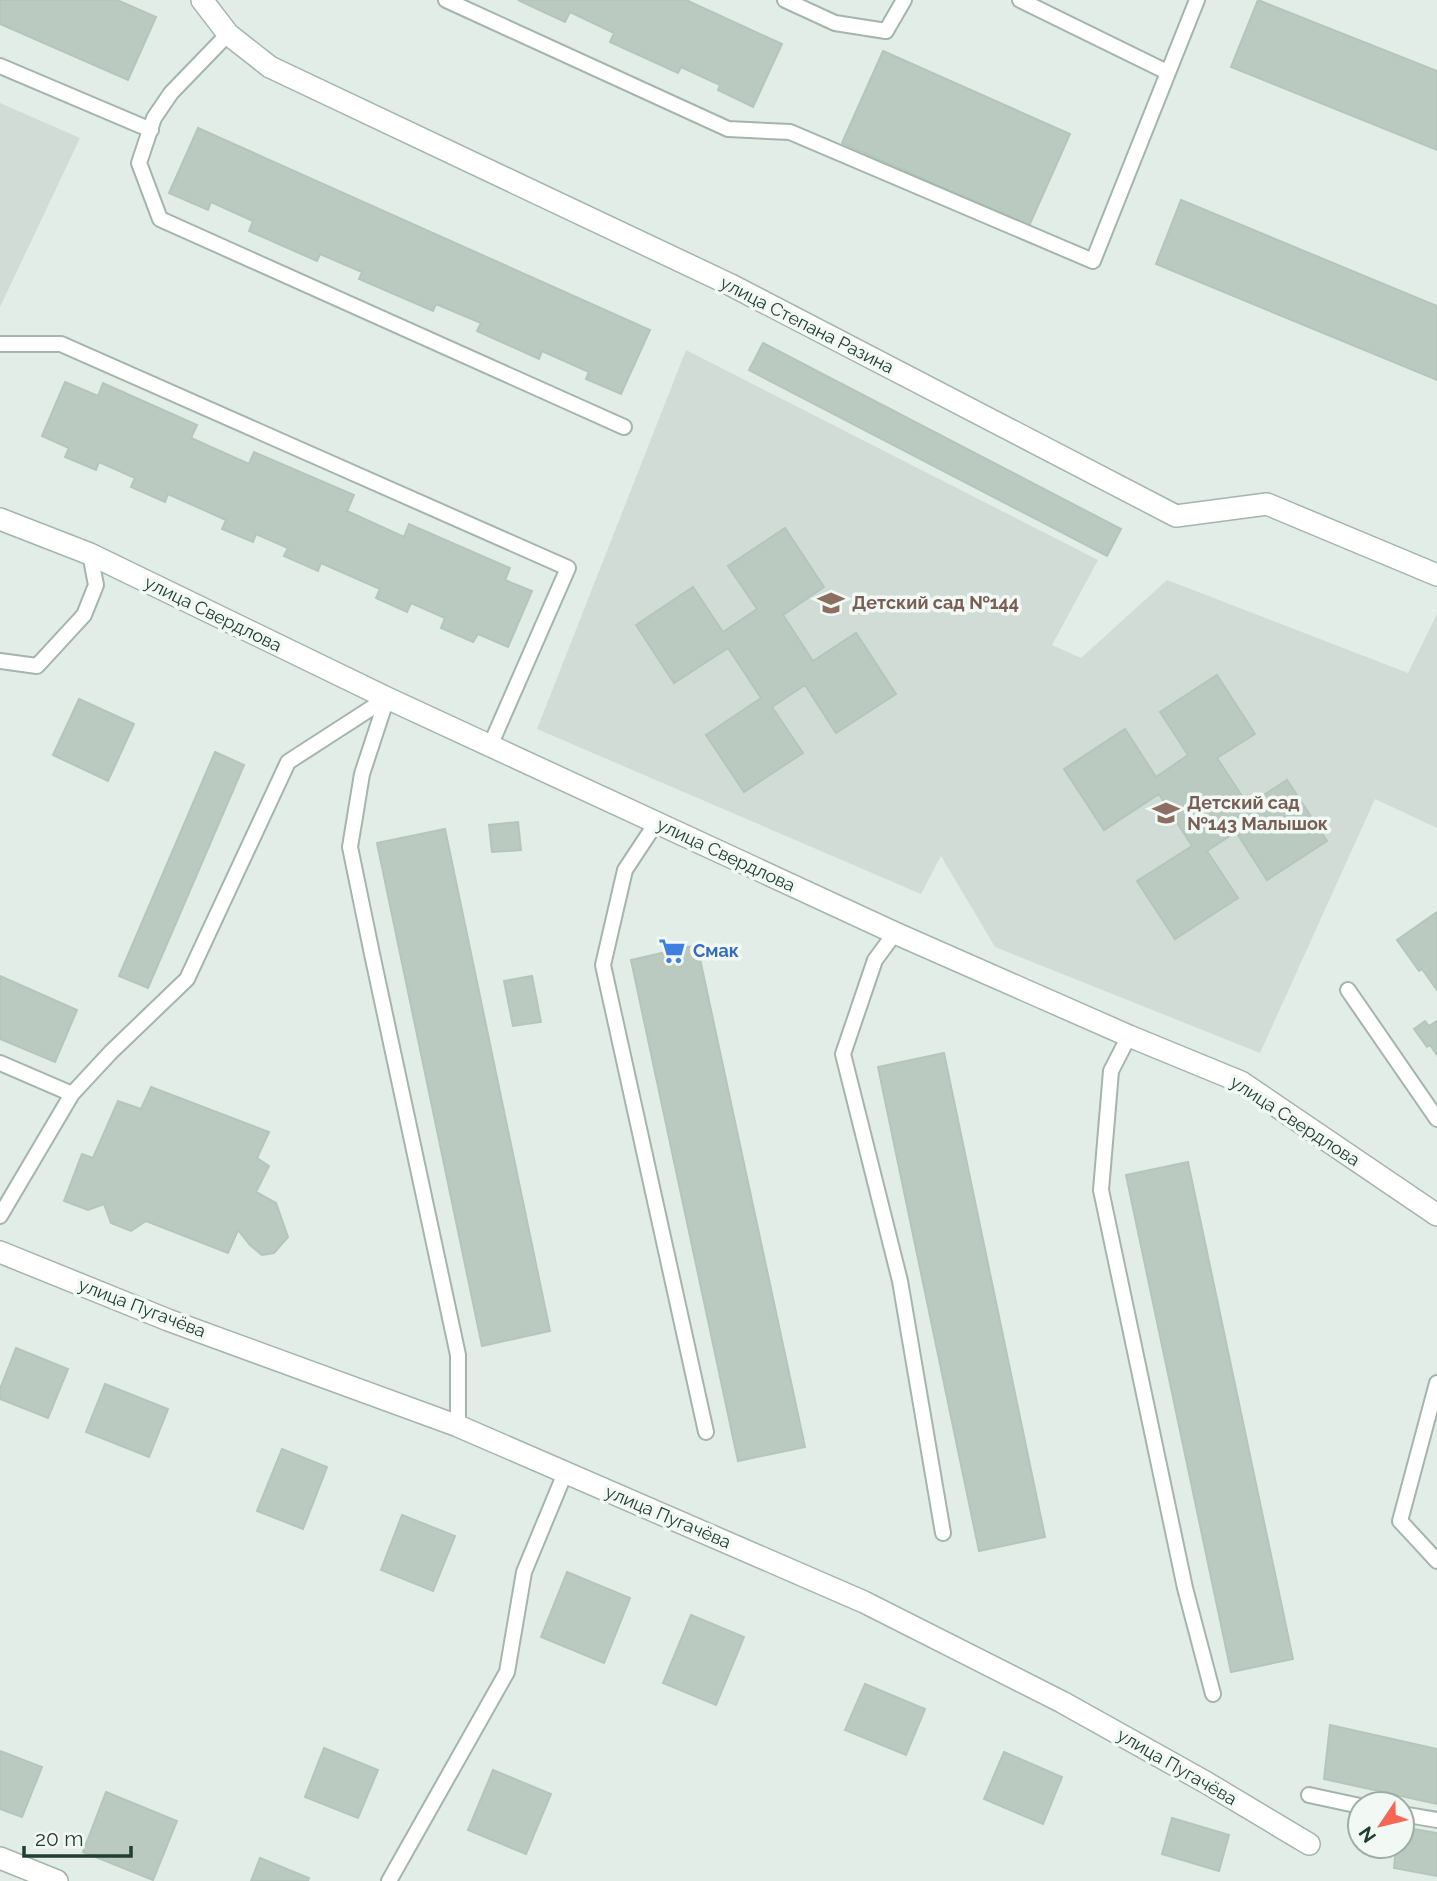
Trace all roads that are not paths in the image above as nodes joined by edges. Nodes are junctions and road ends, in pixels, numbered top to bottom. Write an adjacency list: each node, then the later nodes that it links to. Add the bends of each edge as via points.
1 (202, 0): 7 (street, улица Степана Разина)
2 (446, 0): 9 (lane, via 728,129 790,132 1093,261)
3 (785, 0): 4 (lane, via 835,23 886,30)
4 (904, 0)
5 (1020, 0): 9 (lane)
6 (1197, 0): 9 (lane)
7 (229, 34): 10 (lane, via 171,93); 15 (street, улица Степана Разина, via 270,67 731,285 1176,516 1267,504)
8 (0, 66): 10 (lane)
9 (1167, 72)
10 (150, 130): 12 (lane, via 139,163 160,219)
11 (0, 344): 18 (lane, via 61,344 568,568)
12 (624, 427)
13 (0, 519): 14 (street, улица Свердлова)
14 (90, 554): 16 (lane, via 96,585 83,615 37,666); 17 (street, улица Свердлова)
15 (1437, 575)
16 (0, 661)
17 (387, 698): 18 (street, улица Свердлова); 24 (lane, via 288,762 187,979); 30 (lane, via 362,774 351,847 458,1355)
18 (490, 746): 19 (street, улица Свердлова)
19 (656, 822): 20 (street, улица Свердлова); 31 (lane, via 625,870 603,965)
20 (895, 933): 22 (street, улица Свердлова); 33 (lane, via 875,960 843,1054 900,1281)
21 (1348, 990): 25 (lane)
22 (1129, 1036): 26 (street, улица Свердлова, via 1241,1082); 35 (lane, via 1111,1071 1101,1190 1185,1588)
23 (0, 1063): 24 (lane)
24 (72, 1094): 27 (lane)
25 (1437, 1119)
26 (1437, 1215)
27 (0, 1216)
28 (0, 1252): 30 (street, улица Пугачёва, via 168,1320)
29 (1437, 1384): 34 (lane, via 1399,1521)
30 (457, 1426): 32 (street, улица Пугачёва)
31 (706, 1432)
32 (565, 1473): 40 (street, улица Пугачёва, via 864,1602 1062,1702); 43 (lane, via 524,1572 507,1672)
33 (943, 1533)
34 (1437, 1561)
35 (1213, 1694)
36 (1309, 1795): 37 (lane)
37 (1346, 1803)
38 (1416, 1816): 39 (lane)
39 (1437, 1820)
40 (1308, 1844)
41 (0, 1858): 42 (street)
42 (57, 1881)
43 (389, 1881)

